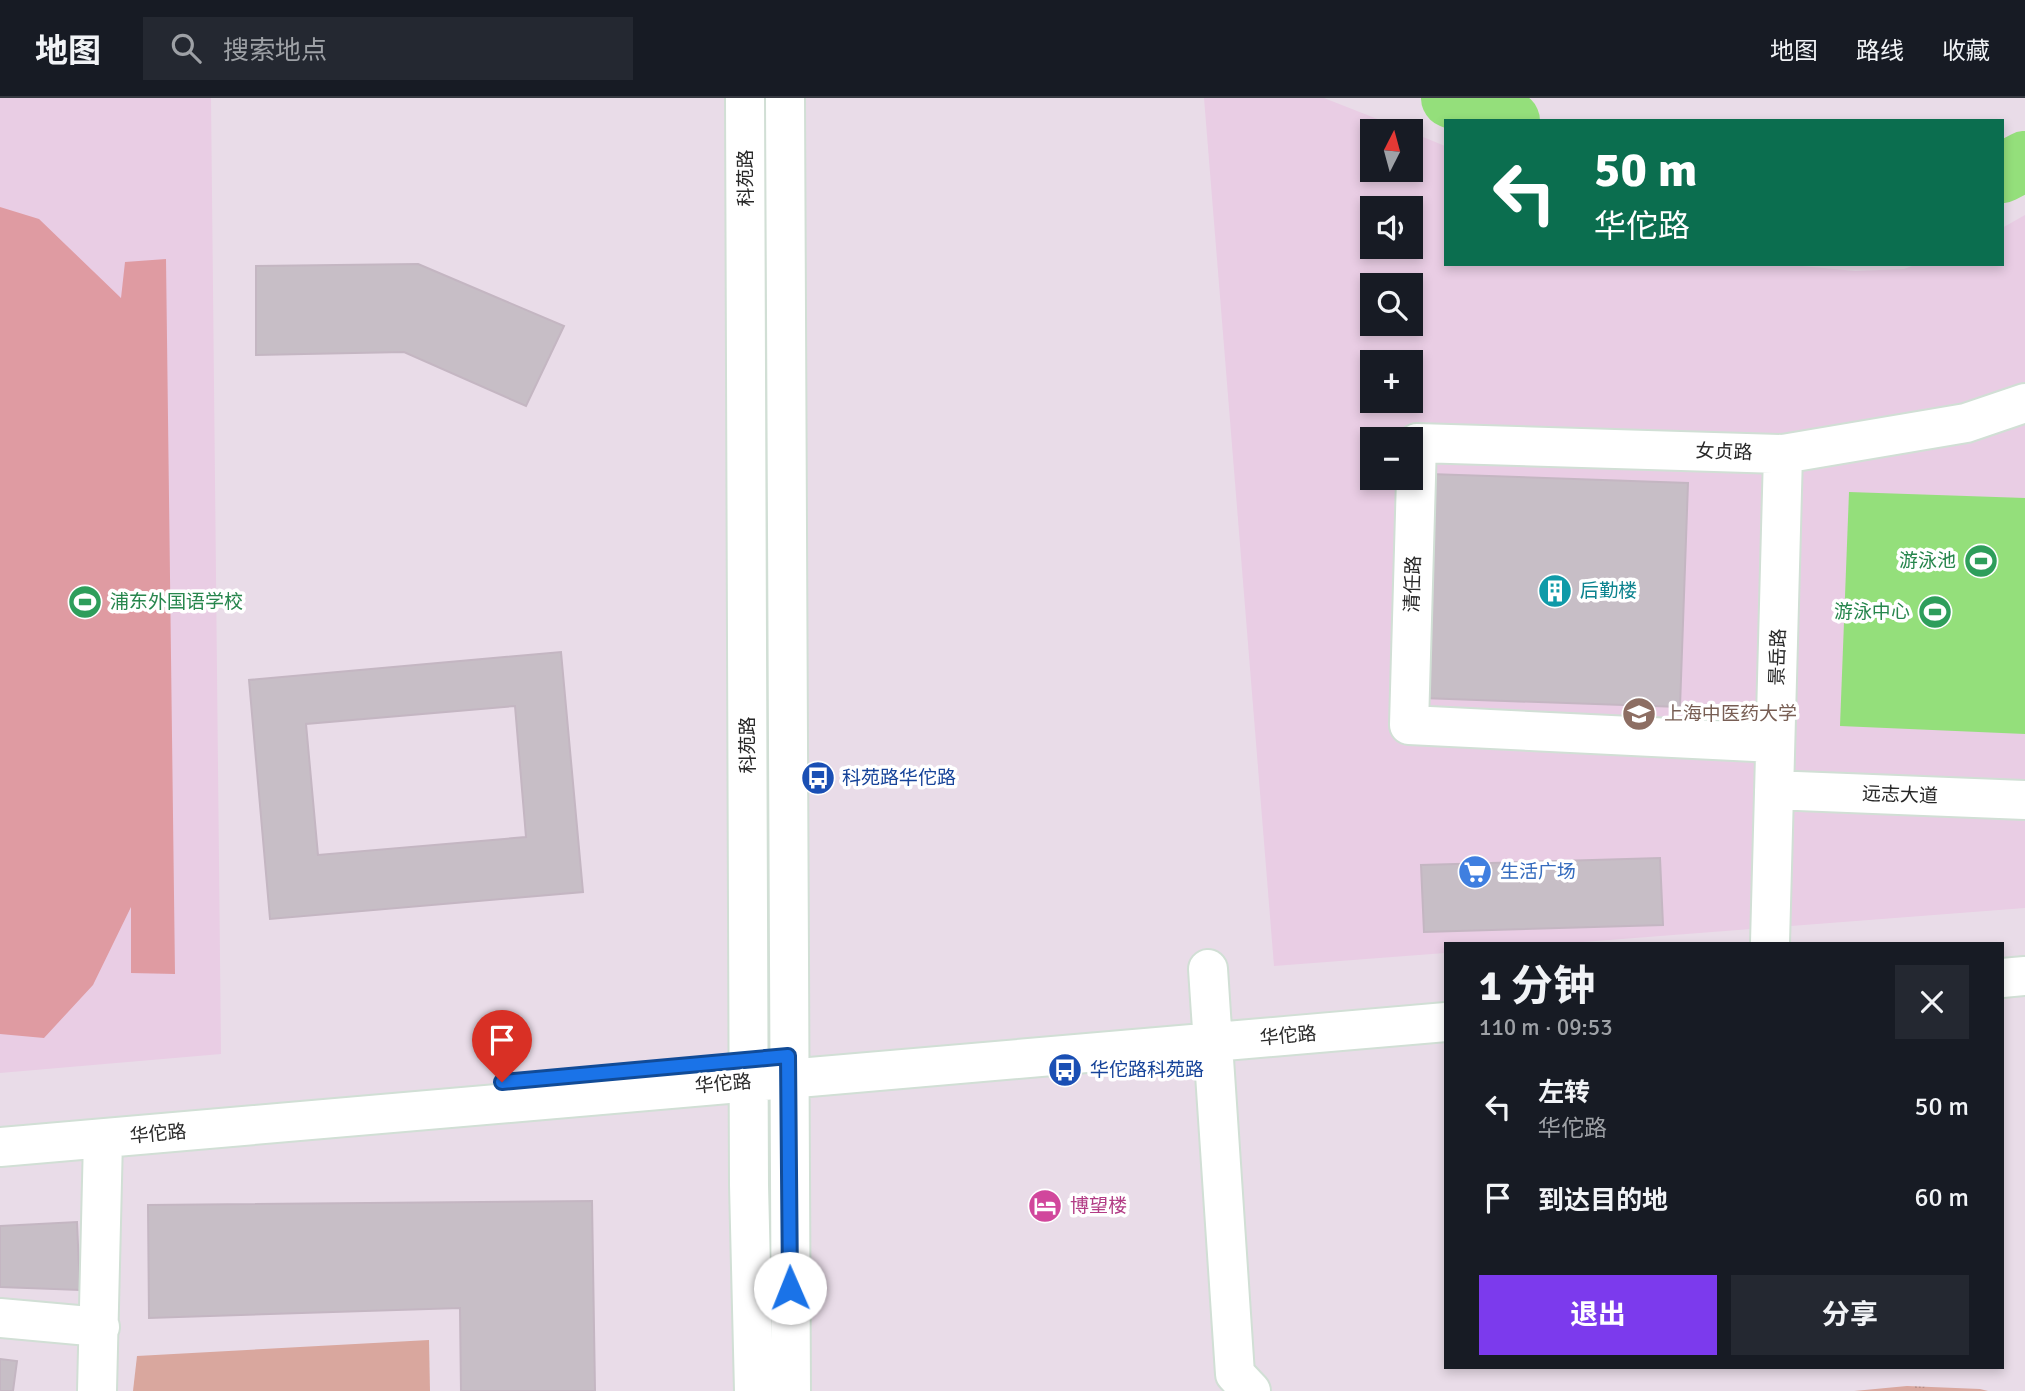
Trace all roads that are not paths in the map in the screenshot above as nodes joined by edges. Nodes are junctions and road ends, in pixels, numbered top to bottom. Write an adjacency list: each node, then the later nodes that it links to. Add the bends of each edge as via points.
1 (746, 98): 20 (street, 科苑路)
2 (785, 98): 19 (street, 科苑路)
3 (2025, 403): 5 (street, 女贞路, via 1966,424)
4 (1423, 443): 5 (street, 女贞路)
5 (1783, 454): 7 (street, 景岳路)
6 (1416, 490): 7 (street, 清任路, via 1409,724)
7 (1775, 743): 8 (street, 景岳路)
8 (1774, 790): 9 (street, 远志大道); 10 (street, 景岳路)
9 (2025, 800)
10 (1770, 942)
11 (2025, 954): 12 (street)
12 (2004, 956)
13 (1208, 969): 18 (street)
14 (2025, 976): 15 (street)
15 (2004, 978)
16 (1444, 1002): 18 (street, 华佗路)
17 (1444, 1022): 18 (street, 华佗路)
18 (1211, 1032): 19 (street, 华佗路); 29 (street, via 1235,1374)
19 (788, 1067): 20 (street, 华佗路); 28 (street, 科苑路)
20 (749, 1071): 21 (street, 华佗路); 22 (street, 华佗路); 27 (street, 科苑路)
21 (0, 1127)
22 (103, 1139): 23 (street, 华佗路); 25 (street)
23 (0, 1147)
24 (0, 1318): 25 (street)
25 (100, 1326): 26 (street)
26 (97, 1391)
27 (754, 1391)
28 (791, 1391)
29 (1251, 1391)

